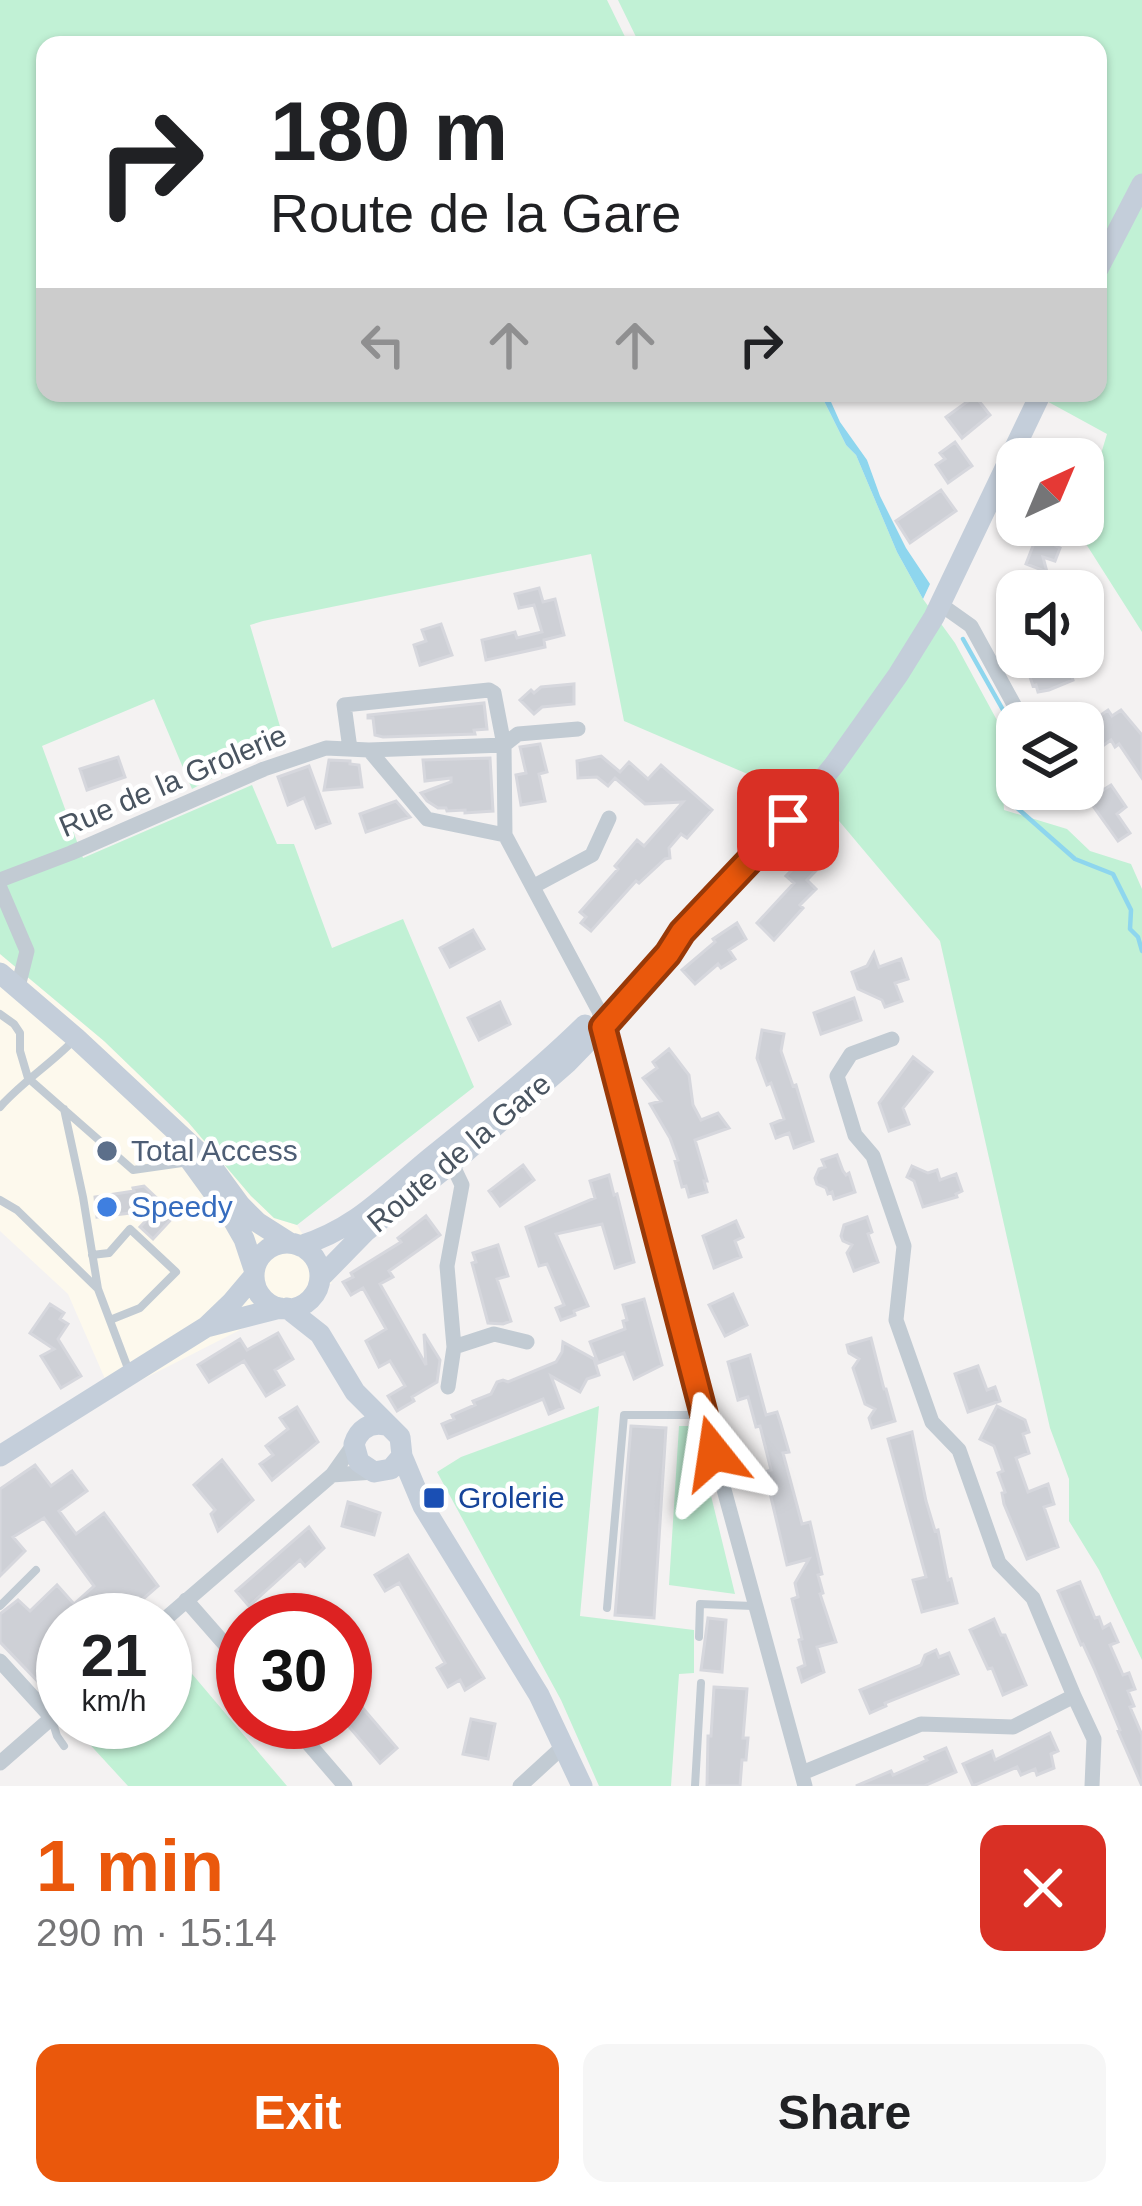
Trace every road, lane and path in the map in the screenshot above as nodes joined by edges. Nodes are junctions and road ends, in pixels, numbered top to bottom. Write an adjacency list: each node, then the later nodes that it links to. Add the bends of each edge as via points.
1 (1142, 184): 2 (street)
2 (1107, 251)
3 (1037, 402): 4 (street, Route de la Gare)
4 (940, 604): 5 (street, via 970,626); 16 (street, Route de la Gare, via 834,765)
5 (1012, 702)
6 (578, 729): 7 (street, Rue de la Grolerie, via 518,734)
7 (504, 746): 8 (street, via 489,690 344,705); 9 (street, Rue de la Grolerie); 11 (street)
8 (350, 749): 9 (street, Rue de la Grolerie); 12 (street, Rue de la Grolerie, via 326,748 264,769)
9 (369, 750): 11 (street, via 427,818)
10 (609, 818): 13 (street, via 592,855)
11 (506, 835): 13 (street)
12 (0, 884): 14 (street, via 27,951)
13 (533, 886): 16 (street)
14 (9, 980): 17 (street)
15 (0, 1014): 19 (lane, via 20,1034)
16 (601, 1019): 24 (street, Route de la Gare, via 568,1062); 26 (street, Route de la Gare, via 401,1185 331,1236); 40 (street)
17 (76, 1038): 19 (lane); 22 (street)
18 (892, 1040): 57 (street, via 851,1054 837,1076 904,1246 896,1320 932,1422 959,1450 999,1563 1033,1598)
19 (28, 1078): 20 (lane); 21 (lane)
20 (0, 1107)
21 (63, 1108): 23 (lane, via 133,1170); 27 (lane)
22 (164, 1120): 23 (street); 26 (street, via 257,1222)
23 (191, 1162): 28 (street, via 232,1218)
24 (452, 1164): 29 (street, Route de la Gare, via 366,1231); 36 (street, via 462,1185 447,1266)
25 (0, 1200): 30 (lane)
26 (295, 1244): 28 (street, via 267,1249); 29 (street, via 313,1256)
27 (92, 1255): 30 (lane); 32 (lane, via 109,1252 130,1229 176,1272 140,1308)
28 (254, 1272): 31 (street, via 261,1297); 33 (street)
29 (318, 1285): 31 (street, via 302,1305); 34 (street)
30 (98, 1288): 32 (lane)
31 (284, 1308): 33 (street); 34 (street)
32 (110, 1320): 37 (lane)
33 (206, 1327): 37 (street)
34 (320, 1334): 39 (street)
35 (527, 1342): 36 (street, via 494,1334)
36 (454, 1347): 38 (street)
37 (130, 1376): 43 (street)
38 (448, 1387)
39 (355, 1392): 41 (street); 42 (street)
40 (704, 1415): 49 (street); 51 (lane, via 624,1414)
41 (385, 1425): 42 (street, via 371,1424); 44 (street, via 400,1437)
42 (357, 1438): 44 (street, via 358,1462); 45 (street)
43 (0, 1456)
44 (387, 1466): 45 (street); 59 (street, via 423,1506)
45 (332, 1475): 47 (street)
46 (36, 1570): 48 (lane)
47 (192, 1595)
48 (0, 1606)
49 (755, 1606): 53 (lane, via 700,1604); 62 (street)
50 (192, 1607): 52 (street)
51 (608, 1608)
52 (216, 1635)
53 (699, 1637)
54 (0, 1661): 56 (street)
55 (701, 1682): 66 (lane)
56 (36, 1693)
57 (1074, 1696): 62 (street, via 1013,1727 920,1724); 67 (street, via 1094,1739)
58 (36, 1731): 61 (street)
59 (566, 1747): 63 (street); 65 (street)
60 (313, 1749): 64 (street)
61 (0, 1763)
62 (804, 1779)
63 (575, 1784)
64 (345, 1786)
65 (520, 1786)
66 (695, 1786)
67 (1091, 1786)

